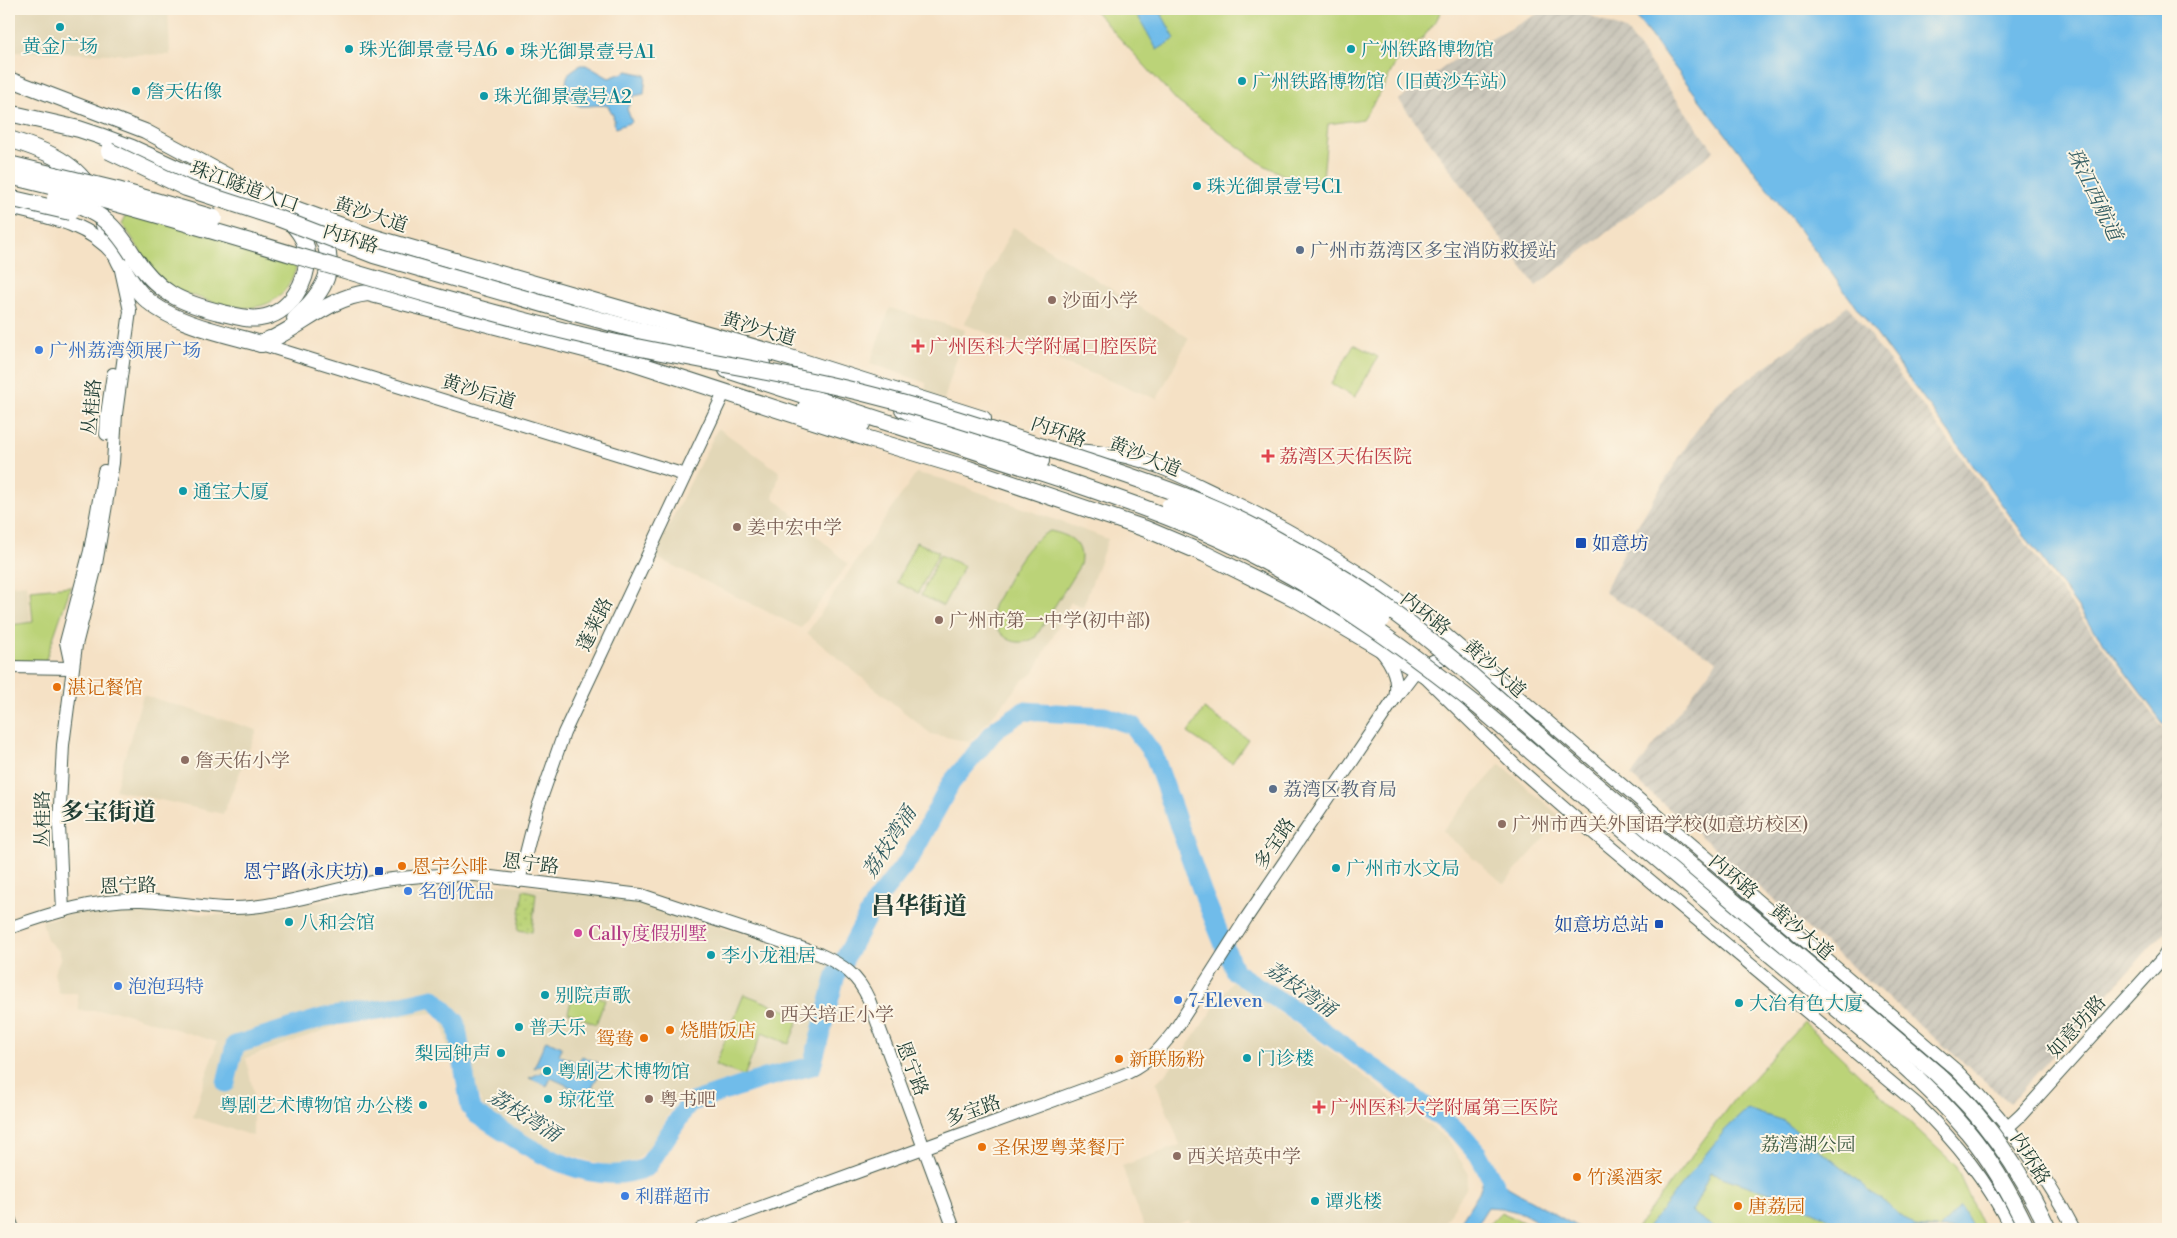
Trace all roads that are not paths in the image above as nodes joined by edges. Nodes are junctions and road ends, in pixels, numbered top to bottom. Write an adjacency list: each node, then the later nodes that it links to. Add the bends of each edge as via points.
1 (9, 79): 10 (main road, 黄沙大道, via 145,131)
2 (9, 114): 10 (highway, via 93,134 213,184)
3 (9, 123): 16 (highway, 珠江隧道入口, bridge, via 109,151 186,188 278,218 374,255)
4 (9, 139): 14 (highway, via 54,157 78,174)
5 (9, 164): 12 (highway, 内环路, bridge)
6 (9, 176): 38 (highway, 内环路, bridge, via 198,225 567,332 665,354 829,384 898,401 1157,485 1215,508 1262,532 1370,596 1438,647)
7 (9, 186): 9 (highway)
8 (9, 198): 14 (highway, bridge, via 92,219 110,230)
9 (57, 198): 12 (highway, bridge); 14 (highway, bridge, via 104,218 119,232)
10 (273, 201): 13 (highway, 黄沙大道); 14 (highway, via 301,234 307,252 306,271 300,286 289,304 276,314 260,318 239,317 194,305 173,296); 18 (highway, via 316,227 327,242 330,258 327,278 314,300 284,330)
11 (9, 207): 14 (main road, via 55,218 79,228)
12 (209, 217): 16 (highway, 内环路)
13 (413, 249): 15 (highway, via 391,251 373,260 367,275); 17 (highway, 黄沙大道)
14 (126, 257): 18 (highway, via 141,293 160,309); 28 (street, 丛桂路, via 130,311 116,414 113,464); 29 (street, 丛桂路, via 107,414 106,459)
15 (368, 293): 18 (highway, via 342,299); 20 (highway)
16 (570, 318): 19 (highway); 23 (highway, 内环路)
17 (698, 331): 19 (highway); 24 (highway, 黄沙大道)
18 (261, 344): 25 (street, 黄沙后道)
19 (766, 365): 22 (highway)
20 (666, 372): 21 (highway); 23 (highway, via 761,393 880,428)
21 (724, 393): 25 (street, 蓬莱路); 31 (highway, via 969,469 1146,529)
22 (903, 409): 26 (highway); 27 (highway)
23 (968, 449): 26 (highway, 内环路)
24 (1077, 450): 27 (highway, 黄沙大道); 45 (street, via 1132,458 1188,480 1316,546 1403,602 1497,676 1926,1044 1974,1088)
25 (685, 475): 39 (street, 蓬莱路, via 564,733 537,810)
26 (1066, 475): 38 (highway, bridge, via 1191,514 1299,566 1415,643); 54 (highway, 内环路, bridge, via 1263,560 1354,614 1479,707 1920,1083 1979,1148 2001,1180)
27 (1199, 500): 30 (highway, 黄沙大道, via 1258,528)
28 (99, 549): 29 (street); 35 (street, 丛桂路)
29 (85, 569): 35 (street, 丛桂路, via 66,642)
30 (1330, 569): 31 (highway, via 1331,583 1323,597 1309,602); 33 (main road, 黄沙大道, via 1382,602)
31 (1300, 601): 32 (highway)
32 (1376, 646): 36 (highway); 37 (street, via 1391,665 1397,689)
33 (1455, 659): 36 (street, via 1437,659); 45 (highway, 黄沙大道, via 1569,761 1933,1068)
34 (9, 667): 35 (street)
35 (72, 668): 40 (street, 丛桂路, via 60,790)
36 (1417, 669): 37 (street, 多宝路); 42 (highway, via 1477,711); 43 (street, via 1517,767)
37 (1395, 698): 46 (street, 多宝路, via 1166,1042 1148,1062 1138,1069)
38 (1548, 744): 48 (highway, 内环路, bridge, via 1959,1093 2002,1146)
39 (520, 881): 40 (street, 恩宁路, via 475,875 420,876 384,880 250,908 218,909 140,900); 46 (street, 恩宁路, via 641,894 786,942 841,966 864,988)
40 (63, 911): 41 (street, 恩宁路)
41 (9, 928)
42 (1734, 928): 43 (street); 47 (highway, via 1928,1093)
43 (1722, 942): 53 (street, via 1939,1125 1979,1174)
44 (2168, 950): 45 (street, 如意坊路)
45 (2003, 1132): 47 (street, 如意坊路); 55 (highway, 黄沙大道); 57 (street, via 2047,1180)
46 (924, 1148): 51 (street, 多宝路); 52 (street, 恩宁路)
47 (1981, 1152): 54 (highway)
48 (2026, 1186): 55 (highway, 内环路, bridge); 56 (highway, bridge)
49 (9, 1218): 50 (street)
50 (12, 1229)
51 (701, 1229)
52 (954, 1229)
53 (2011, 1229)
54 (2026, 1229)
55 (2049, 1229)
56 (2054, 1229)
57 (2074, 1229)

